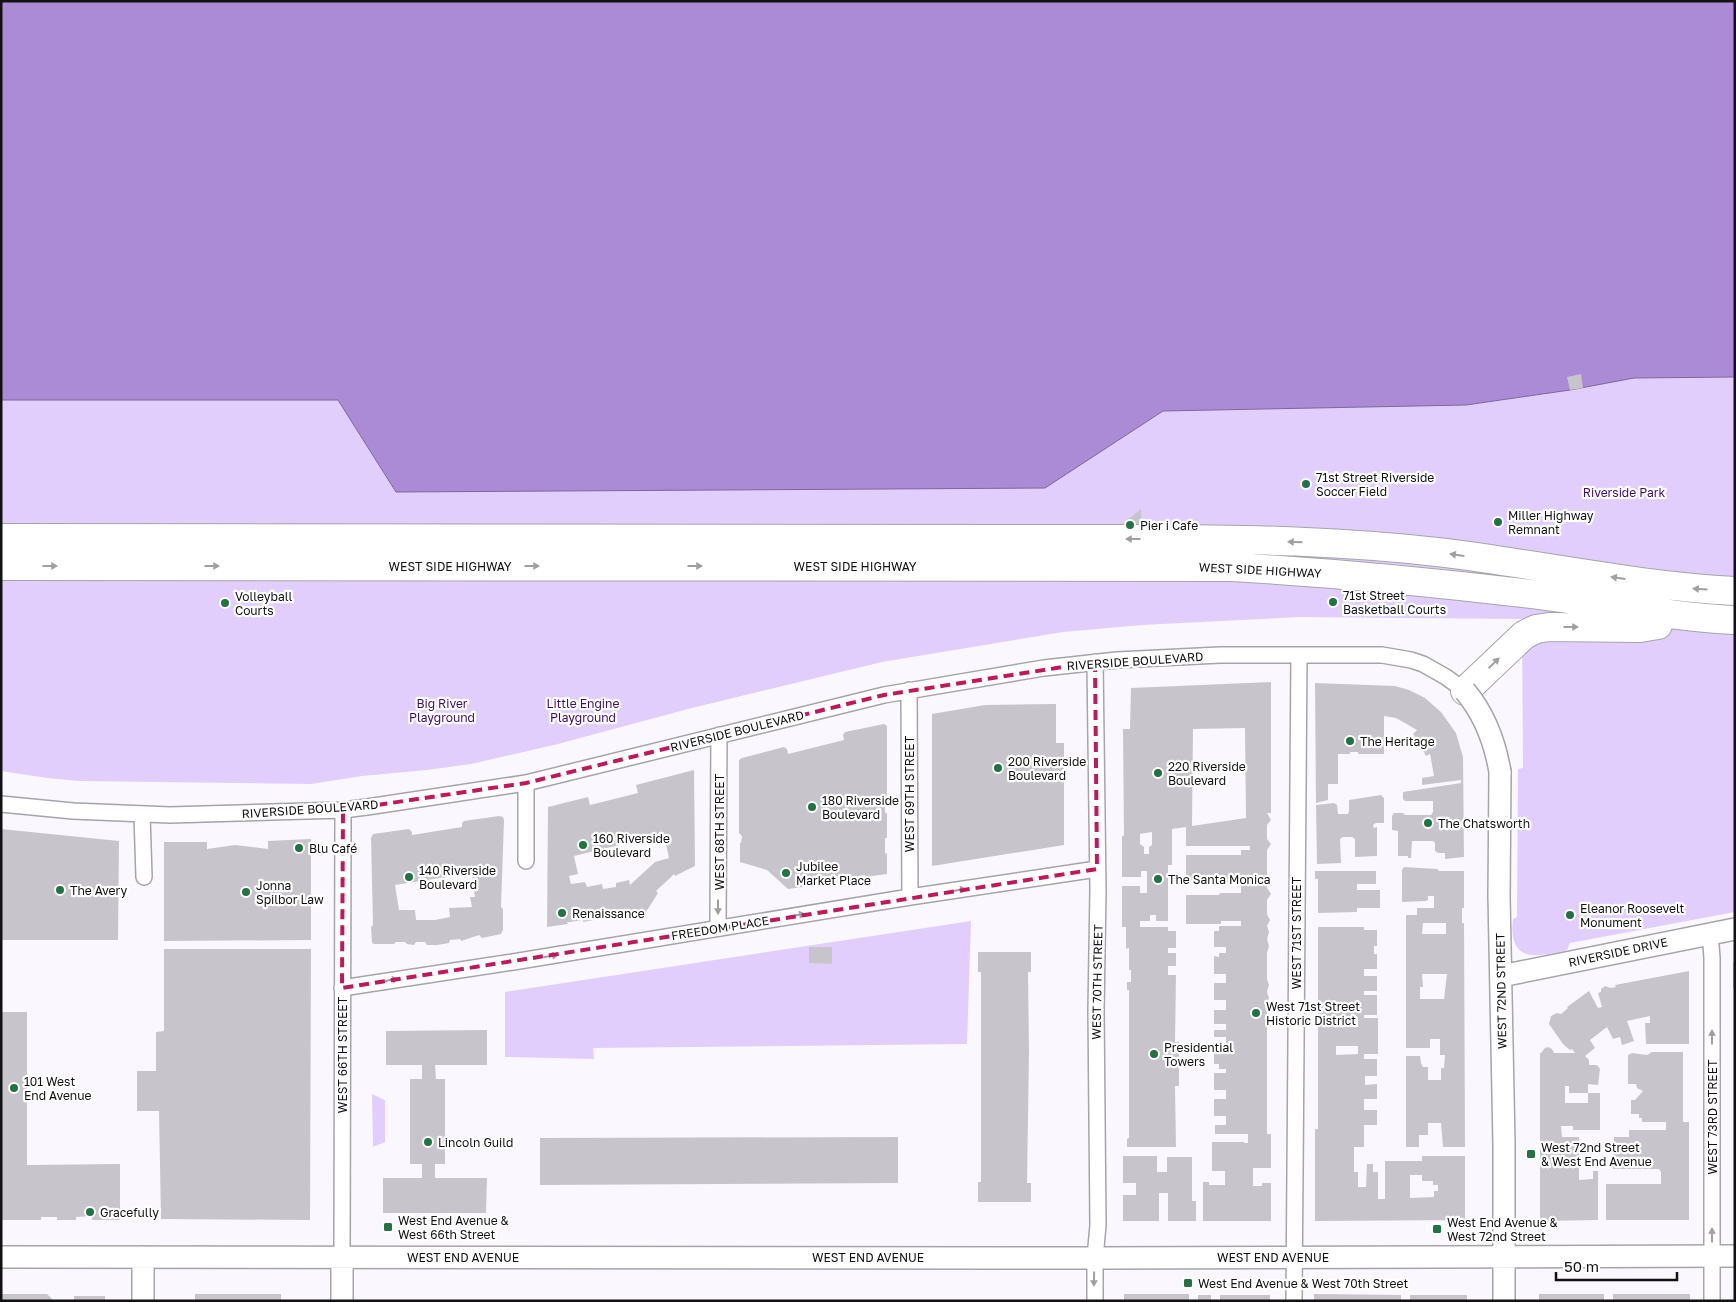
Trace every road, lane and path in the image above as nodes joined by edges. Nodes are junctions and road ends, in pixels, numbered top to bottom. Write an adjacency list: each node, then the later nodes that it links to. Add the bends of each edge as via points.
1 (1, 538): 3 (highway, one-way to 1, via 1666,585 1382,546 1223,540)
2 (1, 566): 4 (highway, WEST SIDE HIGHWAY, one-way to 4, via 1232,567 1351,574 1550,597)
3 (1735, 591)
4 (1666, 619): 5 (highway); 9 (highway, one-way to 4, via 1519,639 1536,629 1640,628)
5 (1735, 620)
6 (1298, 655): 7 (street, RIVERSIDE BOULEVARD, via 1212,655); 9 (street, RIVERSIDE BOULEVARD, via 1382,655 1411,660 1435,670); 30 (street, WEST 71ST STREET)
7 (1095, 662): 8 (street, RIVERSIDE BOULEVARD); 16 (street, WEST 70TH STREET)
8 (909, 690): 10 (street, RIVERSIDE BOULEVARD); 18 (street, WEST 69TH STREET)
9 (1465, 691): 22 (main road, WEST 72ND STREET, bridge, via 1492,736 1500,772)
10 (719, 735): 11 (street, RIVERSIDE BOULEVARD); 19 (street, WEST 68TH STREET, one-way to 19)
11 (526, 783): 13 (street, RIVERSIDE BOULEVARD); 15 (street)
12 (1, 804): 14 (street, RIVERSIDE BOULEVARD)
13 (343, 810): 14 (street, RIVERSIDE BOULEVARD); 23 (street, WEST 66TH STREET)
14 (142, 815): 17 (street)
15 (526, 861)
16 (1097, 869): 18 (street, FREEDOM PLACE, one-way to 16); 31 (street, WEST 70TH STREET, via 1098,1224)
17 (144, 877)
18 (910, 897): 19 (street, FREEDOM PLACE, one-way to 18)
19 (718, 928): 23 (street, FREEDOM PLACE, one-way to 19)
20 (1735, 929): 21 (main road, RIVERSIDE DRIVE)
21 (1710, 933): 22 (main road, RIVERSIDE DRIVE); 26 (street, WEST 73RD STREET, one-way to 21)
22 (1501, 976): 25 (main road, WEST 72ND STREET)
23 (342, 988): 24 (street, WEST 66TH STREET)
24 (342, 1256): 29 (main road, WEST END AVENUE); 31 (main road, WEST END AVENUE); 33 (main road, WEST 66TH STREET)
25 (1503, 1256): 26 (main road, WEST END AVENUE); 30 (main road, WEST END AVENUE); 36 (main road, WEST 72ND STREET)
26 (1712, 1256): 27 (main road, WEST END AVENUE); 37 (street, WEST 73RD STREET)
27 (1735, 1256)
28 (1, 1257): 29 (main road, WEST END AVENUE)
29 (143, 1257): 32 (main road)
30 (1294, 1257): 31 (main road, WEST END AVENUE); 35 (street, WEST 71ST STREET)
31 (1095, 1258): 34 (street, WEST 70TH STREET, one-way to 34)
32 (143, 1301)
33 (342, 1301)
34 (1095, 1301)
35 (1294, 1301)
36 (1504, 1301)
37 (1712, 1301)

